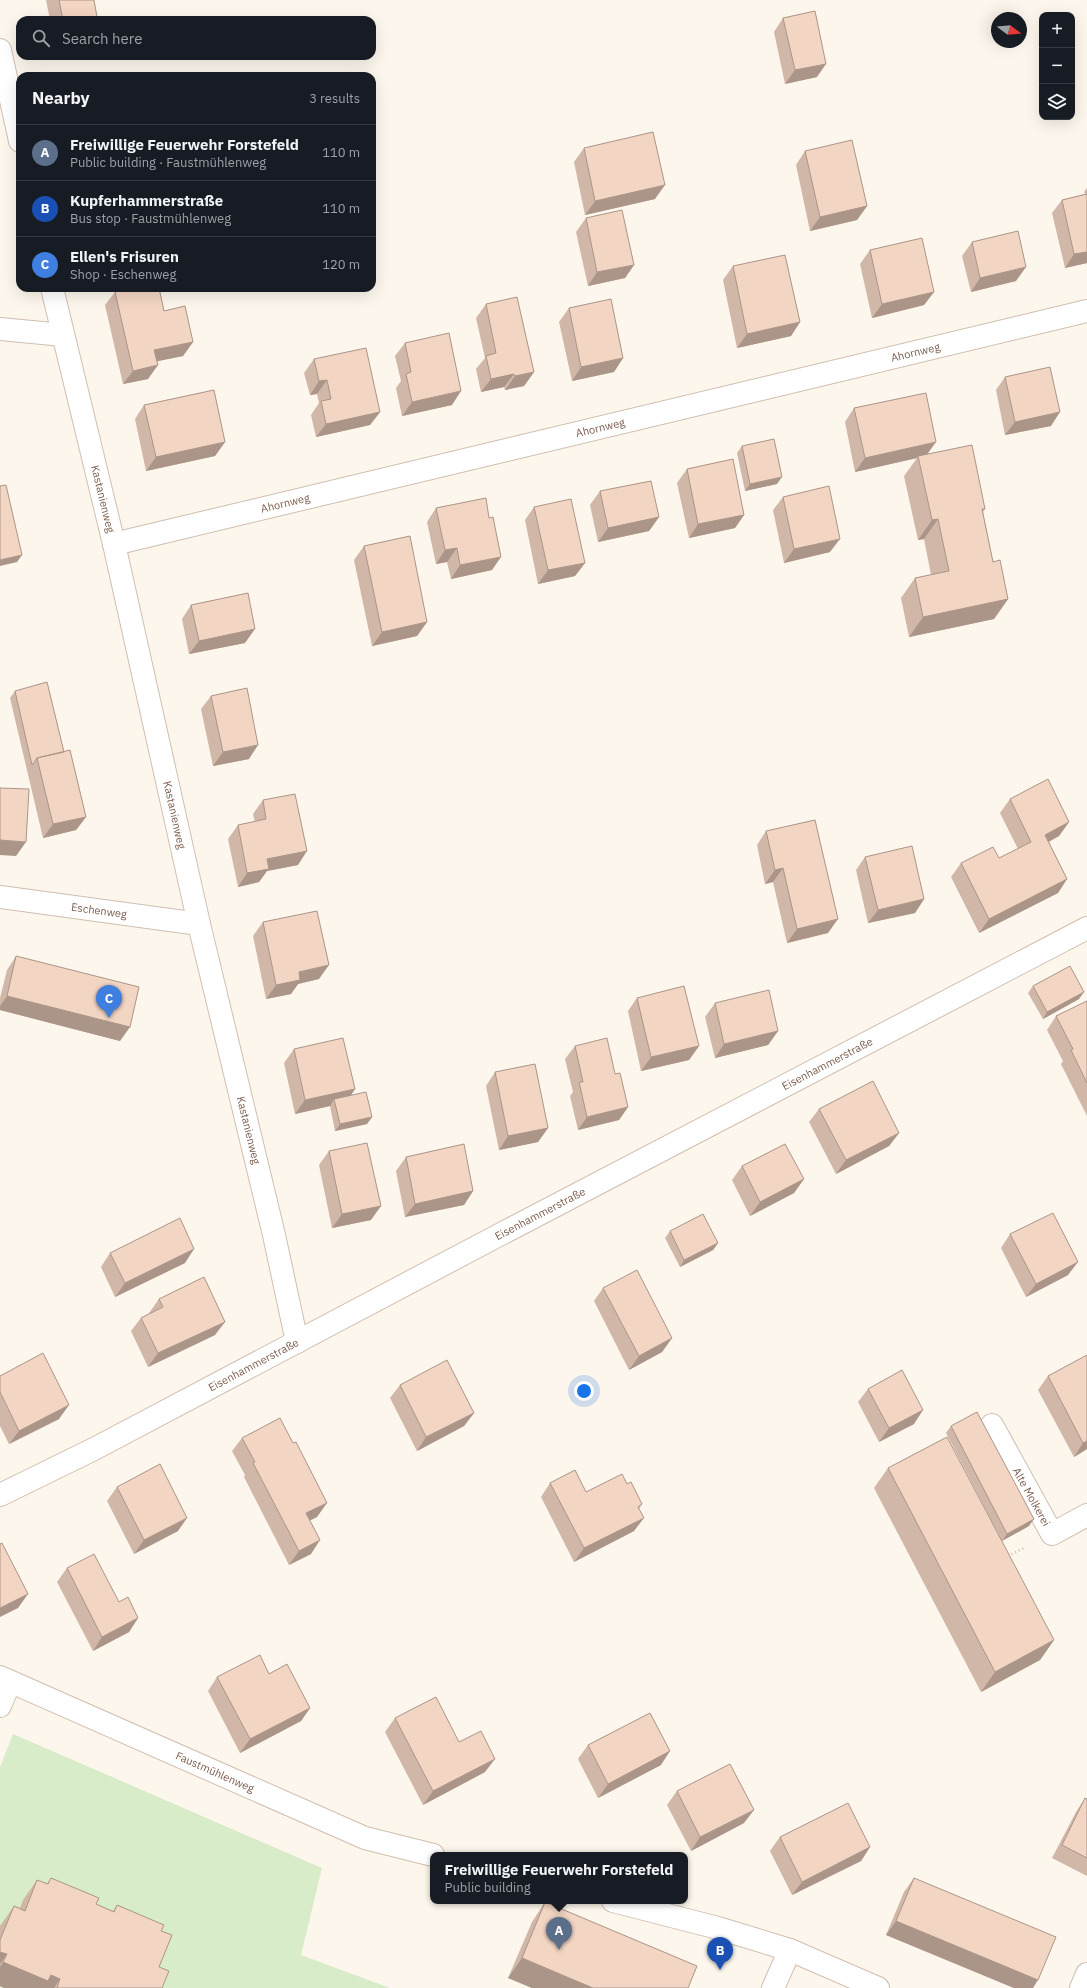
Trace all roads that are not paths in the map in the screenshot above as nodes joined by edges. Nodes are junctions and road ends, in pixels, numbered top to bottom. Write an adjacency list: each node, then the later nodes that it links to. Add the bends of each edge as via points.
1 (0, 50): 2 (street)
2 (16, 123)
3 (53, 292): 6 (street, Kastanienweg)
4 (1087, 311): 7 (street, Ahornweg)
5 (0, 329): 6 (street)
6 (63, 335): 7 (street, Kastanienweg)
7 (114, 544): 9 (street, Kastanienweg)
8 (0, 897): 9 (street, Eschenweg)
9 (199, 924): 11 (street, Kastanienweg, via 274,1234)
10 (1085, 935): 11 (street, Eisenhammerstraße)
11 (297, 1342): 13 (street, Eisenhammerstraße, via 94,1450)
12 (992, 1425): 14 (street, Alte Molkerei, via 1052,1534)
13 (0, 1495)
14 (1087, 1515)
15 (5, 1680): 16 (street); 17 (street, Faustmühlenweg, via 365,1838)
16 (0, 1706)
17 (430, 1854)
18 (625, 1904): 19 (street)
19 (790, 1950): 21 (street); 22 (street)
20 (1087, 1974): 23 (street)
21 (774, 1988)
22 (878, 1988)
23 (1081, 1988)

